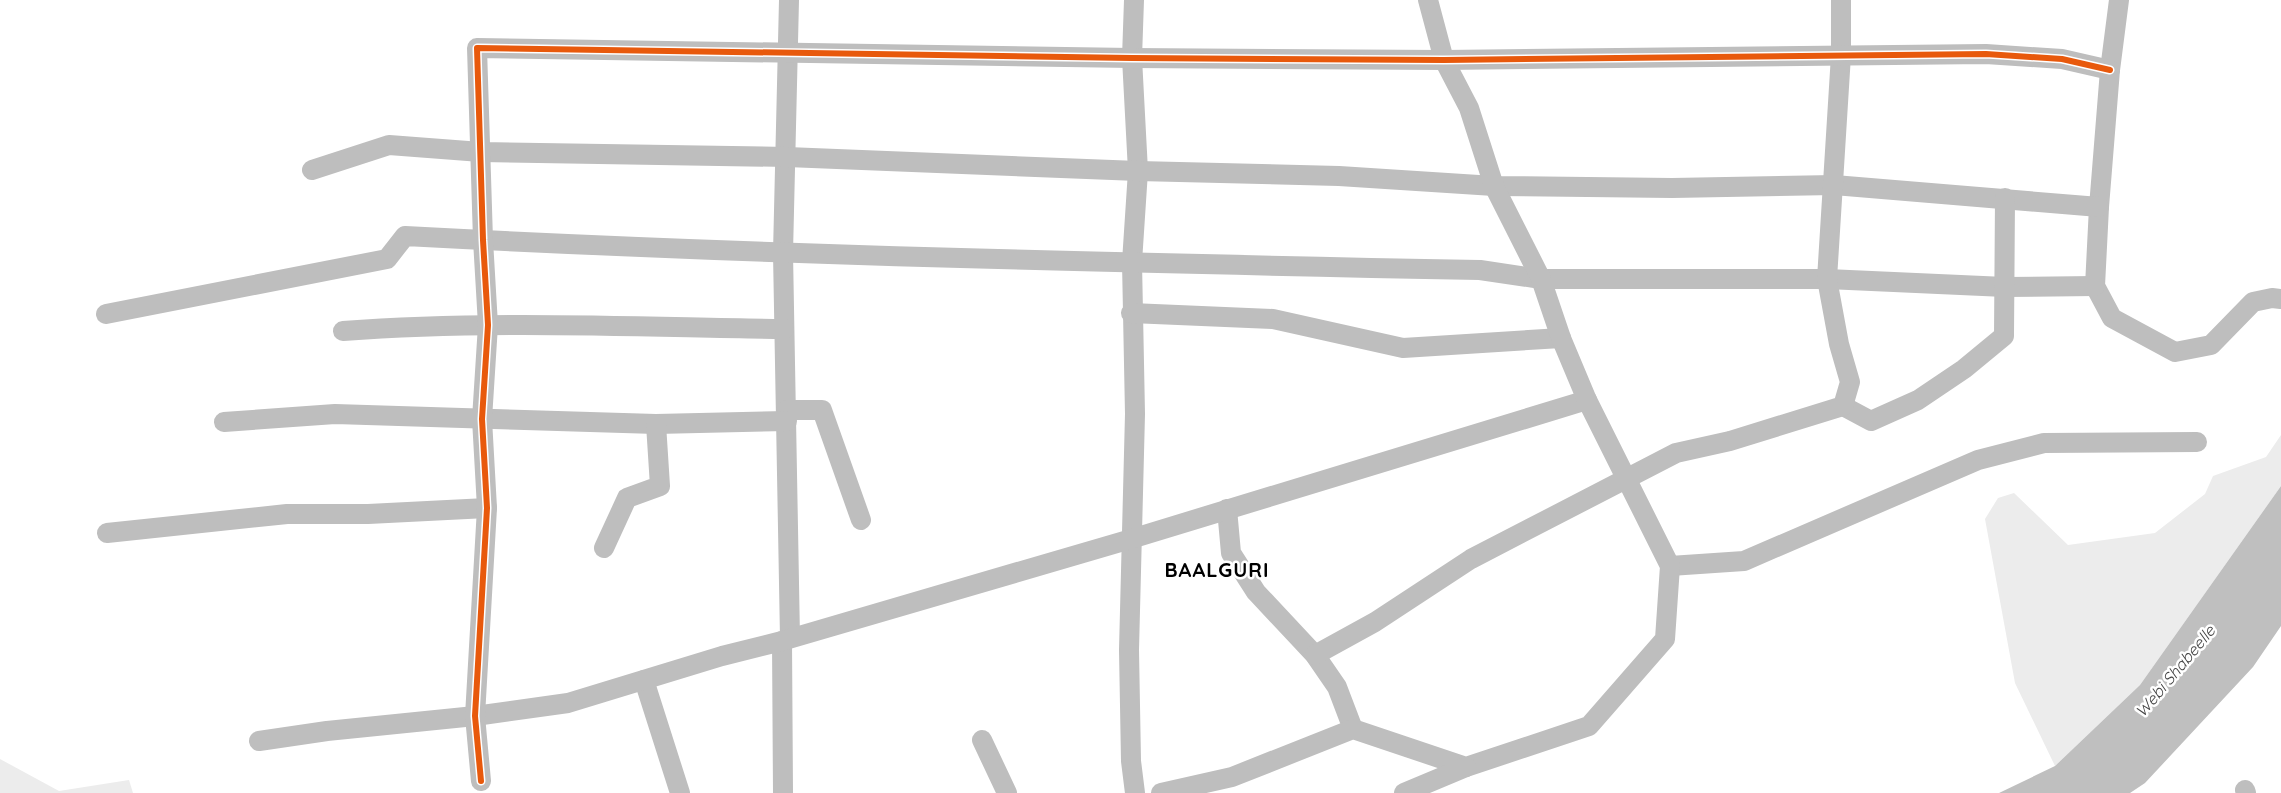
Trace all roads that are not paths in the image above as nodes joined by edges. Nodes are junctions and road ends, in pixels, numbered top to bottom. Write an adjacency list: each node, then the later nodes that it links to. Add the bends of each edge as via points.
1 (789, 0): 6 (street)
2 (1134, 0): 8 (street)
3 (1428, 0): 9 (street)
4 (1841, 0): 7 (street)
5 (2119, 0): 10 (street)
6 (789, 52): 8 (street); 11 (street, via 477,48); 12 (street)
7 (1841, 55): 9 (street); 10 (street, via 1986,54 2062,59); 15 (street)
8 (1132, 58): 9 (street); 14 (street)
9 (1444, 60): 16 (street, via 1469,108)
10 (2110, 70): 18 (street)
11 (481, 152): 12 (street); 13 (street, via 389,145); 19 (street)
12 (787, 157): 14 (street); 20 (street)
13 (312, 170)
14 (1138, 171): 16 (street, via 1339,176); 21 (street)
15 (1834, 185): 16 (street, via 1672,188); 17 (street); 23 (street)
16 (1494, 186): 22 (street)
17 (2005, 198): 18 (street); 25 (street)
18 (2099, 207): 24 (street)
19 (483, 240): 20 (street); 28 (street, via 405,236 387,259); 29 (street)
20 (783, 253): 21 (street); 30 (street)
21 (1132, 262): 22 (street, via 1480,270); 27 (street)
22 (1541, 278): 23 (street); 32 (street)
23 (1827, 279): 25 (street); 34 (street, via 1850,382)
24 (2095, 286): 25 (street); 26 (street, via 2112,318 2174,352 2211,345 2253,302)
25 (2005, 287): 34 (street, via 2004,336 1964,369 1918,400 1871,421)
26 (2281, 299)
27 (1131, 313): 32 (street, via 1273,318 1403,348); 45 (street, via 1135,414)
28 (106, 314)
29 (488, 325): 30 (street); 31 (street); 36 (street)
30 (784, 329): 35 (street)
31 (343, 331)
32 (1561, 338): 33 (street)
33 (1587, 400): 40 (street); 42 (street)
34 (1843, 406): 40 (street, via 1730,441 1676,453)
35 (787, 416): 38 (street); 43 (street, via 822,410); 48 (street)
36 (482, 419): 37 (street, via 335,414); 38 (street); 41 (street)
37 (224, 422)
38 (656, 424): 46 (street, via 660,486 627,498)
39 (2197, 442): 47 (street, via 2044,443 1978,460 1744,560)
40 (1628, 478): 47 (street); 49 (street, via 1472,559 1375,622)
41 (487, 508): 44 (street, via 287,514); 51 (street)
42 (1228, 509): 45 (street); 49 (street, via 1230,553 1256,592)
43 (861, 520)
44 (107, 533)
45 (1131, 539): 48 (street); 60 (street, via 1129,650 1131,761)
46 (604, 548)
47 (1670, 566): 55 (street, via 1665,639 1589,726)
48 (786, 640): 50 (street); 58 (street)
49 (1315, 655): 52 (street, via 1336,687)
50 (644, 680): 51 (street, via 568,703); 57 (street)
51 (476, 716): 54 (street); 56 (street)
52 (1353, 729): 55 (street); 61 (street, via 1232,777)
53 (982, 740): 59 (street)
54 (259, 741)
55 (1466, 767): 62 (street)
56 (481, 781)
57 (680, 793)
58 (783, 793)
59 (1007, 793)
60 (1135, 793)
61 (1162, 793)
62 (1404, 793)

